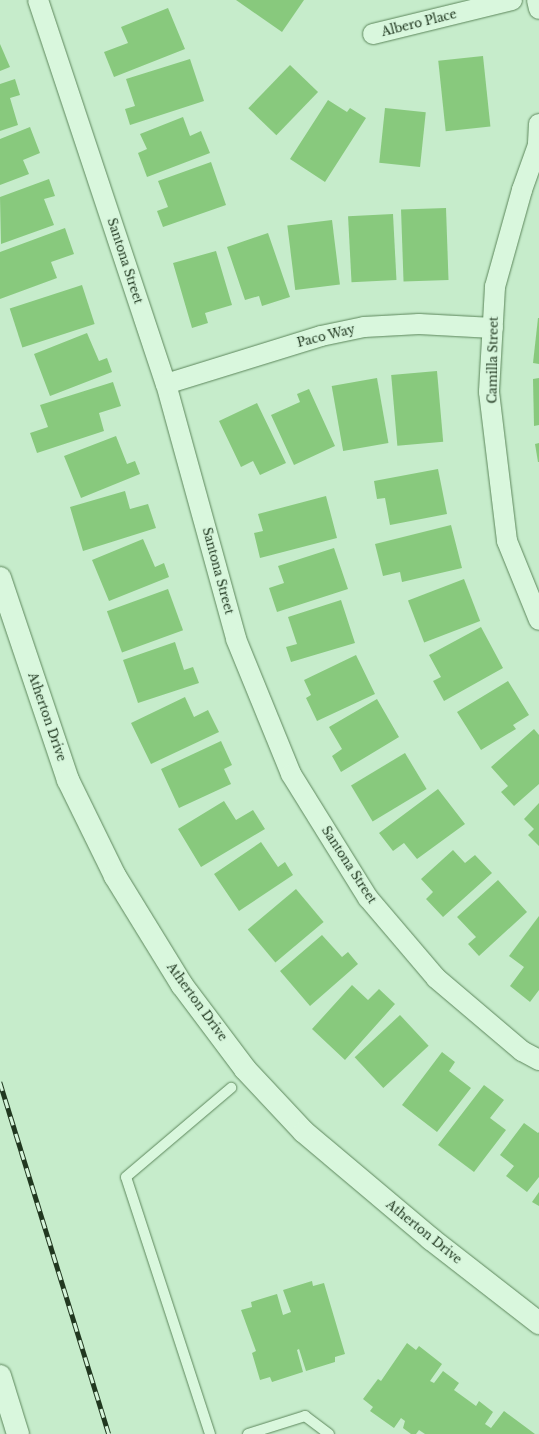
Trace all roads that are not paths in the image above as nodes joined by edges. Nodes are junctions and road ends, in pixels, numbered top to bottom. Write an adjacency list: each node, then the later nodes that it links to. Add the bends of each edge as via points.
1 (38, 0): 8 (street, Santona Street)
2 (512, 0): 5 (street, Albero Place)
3 (537, 0): 4 (street)
4 (539, 10)
5 (373, 34)
6 (539, 124): 7 (street, Camilla Street, via 538,145 522,190 495,287)
7 (493, 328): 8 (street, Paco Way, via 419,324 364,327 321,336); 10 (street, Camilla Street, via 489,392 507,542)
8 (166, 384): 11 (street, Santona Street, via 236,639 291,774 368,898 436,978 522,1051)
9 (0, 578): 13 (street, Atherton Drive, via 68,780 115,876 182,985 245,1069 304,1132 431,1239)
10 (539, 620)
11 (539, 1060)
12 (231, 1088): 16 (lane, via 126,1176)
13 (539, 1323)
14 (0, 1376): 15 (street)
15 (18, 1434)
16 (210, 1434)
17 (248, 1434): 18 (lane, via 305,1416)
18 (329, 1434)

